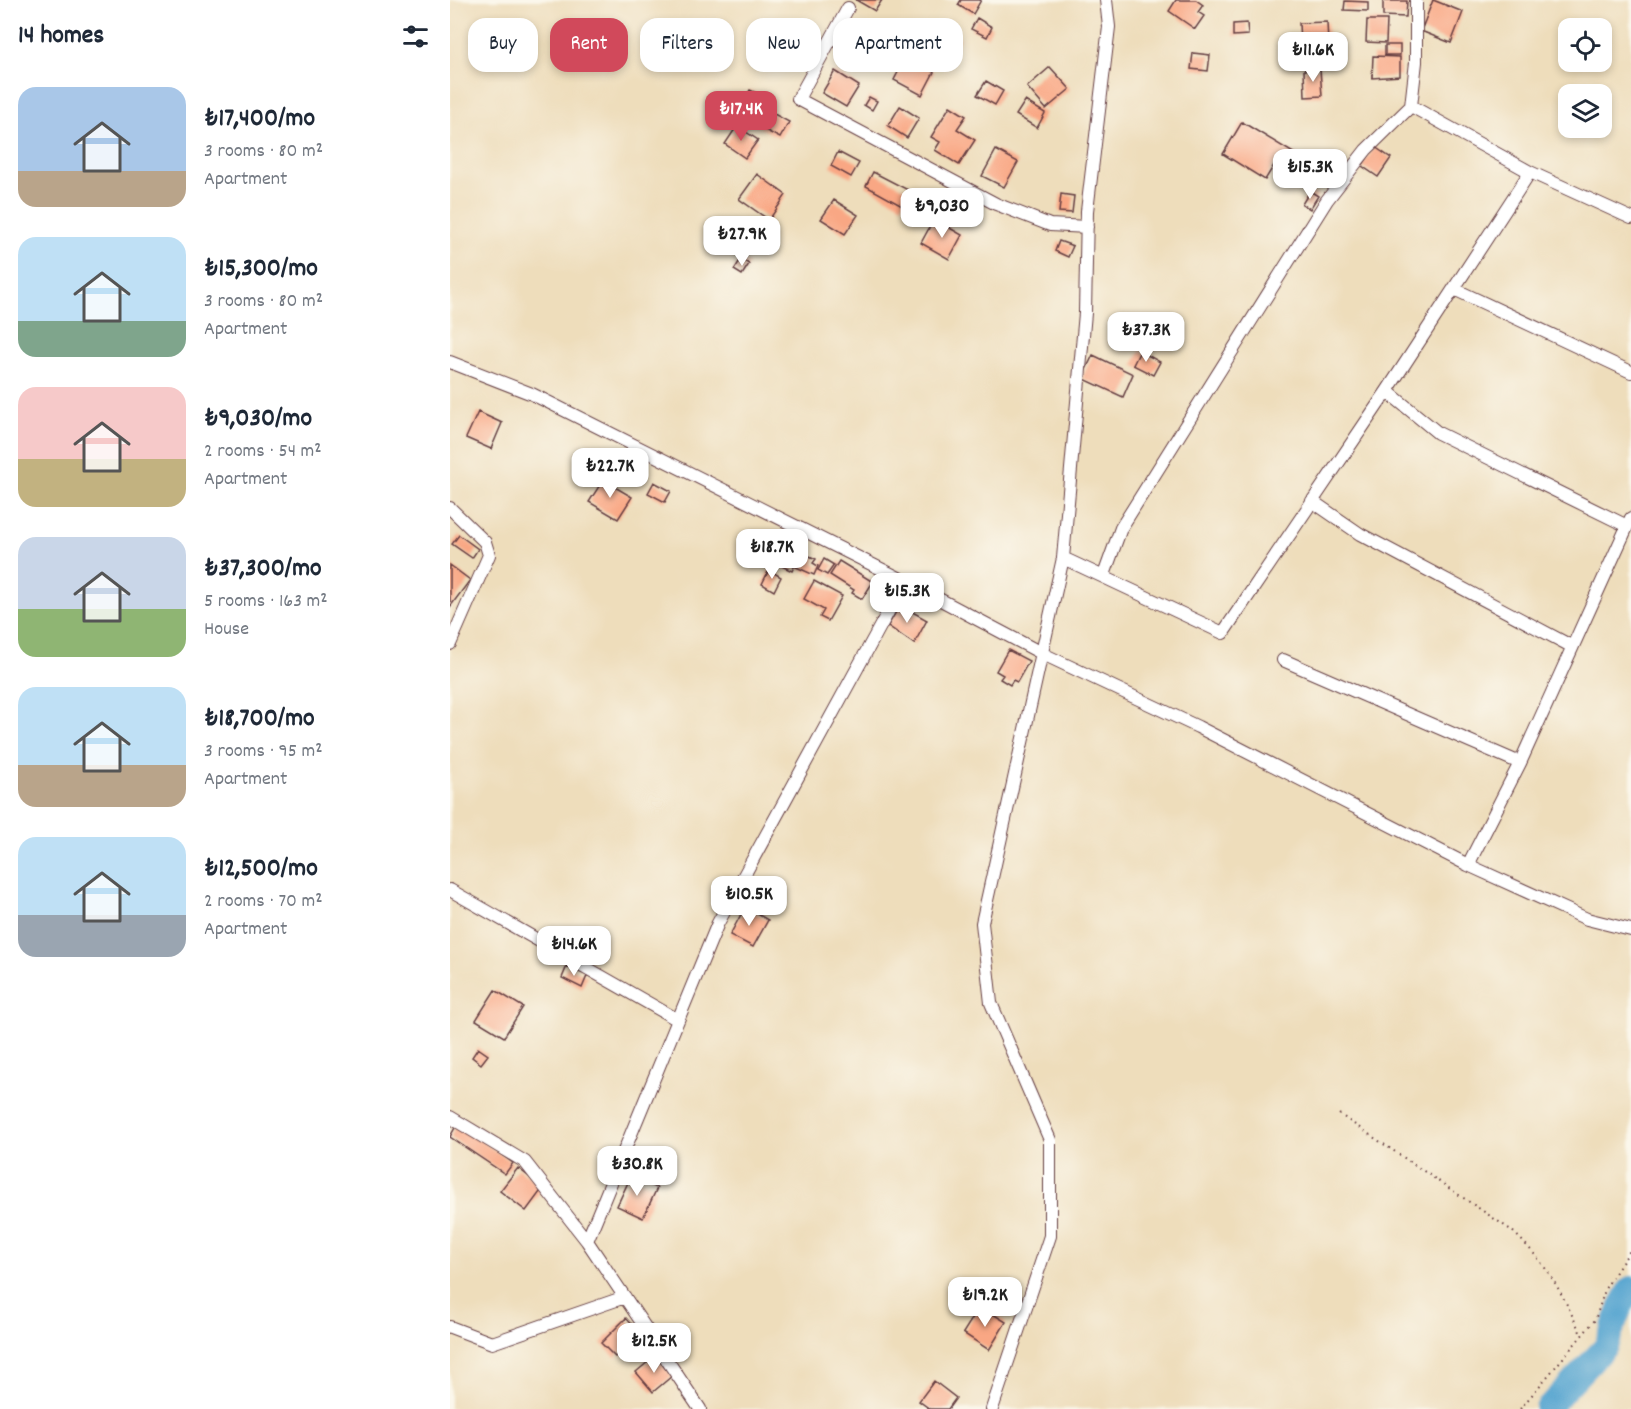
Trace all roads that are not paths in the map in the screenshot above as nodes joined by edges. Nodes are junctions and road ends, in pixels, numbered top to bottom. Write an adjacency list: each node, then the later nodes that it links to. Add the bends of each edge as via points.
1 (1106, 0): 7 (street, via 1109,27)
2 (1416, 0): 4 (street)
3 (848, 8): 7 (street, via 798,99 996,204 1050,225)
4 (1411, 105): 5 (street); 16 (street, via 1366,150 1327,200 1121,528)
5 (1530, 172): 6 (street); 8 (street)
6 (1631, 218)
7 (1087, 227): 15 (street, via 1085,313)
8 (1454, 289): 10 (street); 11 (street)
9 (450, 362): 17 (street, via 532,394)
10 (1631, 372)
11 (1387, 391): 12 (street); 14 (street, via 1438,433)
12 (1312, 501): 16 (street, via 1223,633); 19 (street, via 1360,534)
13 (450, 508): 18 (street, via 485,542 489,555)
14 (1629, 522): 19 (street)
15 (1063, 558): 16 (street); 20 (street)
16 (1104, 575)
17 (905, 581): 20 (street); 26 (street, via 718,923)
18 (450, 644)
19 (1571, 646): 22 (street)
20 (1044, 652): 23 (street); 32 (street, via 982,923 990,1003 1050,1140 1050,1236)
21 (1283, 660): 22 (street)
22 (1520, 762): 23 (street)
23 (1471, 859): 25 (street, via 1587,919)
24 (450, 890): 26 (street)
25 (1631, 930)
26 (678, 1020): 28 (street)
27 (450, 1117): 28 (street, via 525,1162)
28 (587, 1241): 29 (street)
29 (625, 1297): 30 (street, via 492,1343); 31 (street)
30 (450, 1327)
31 (700, 1409)
32 (992, 1409)

